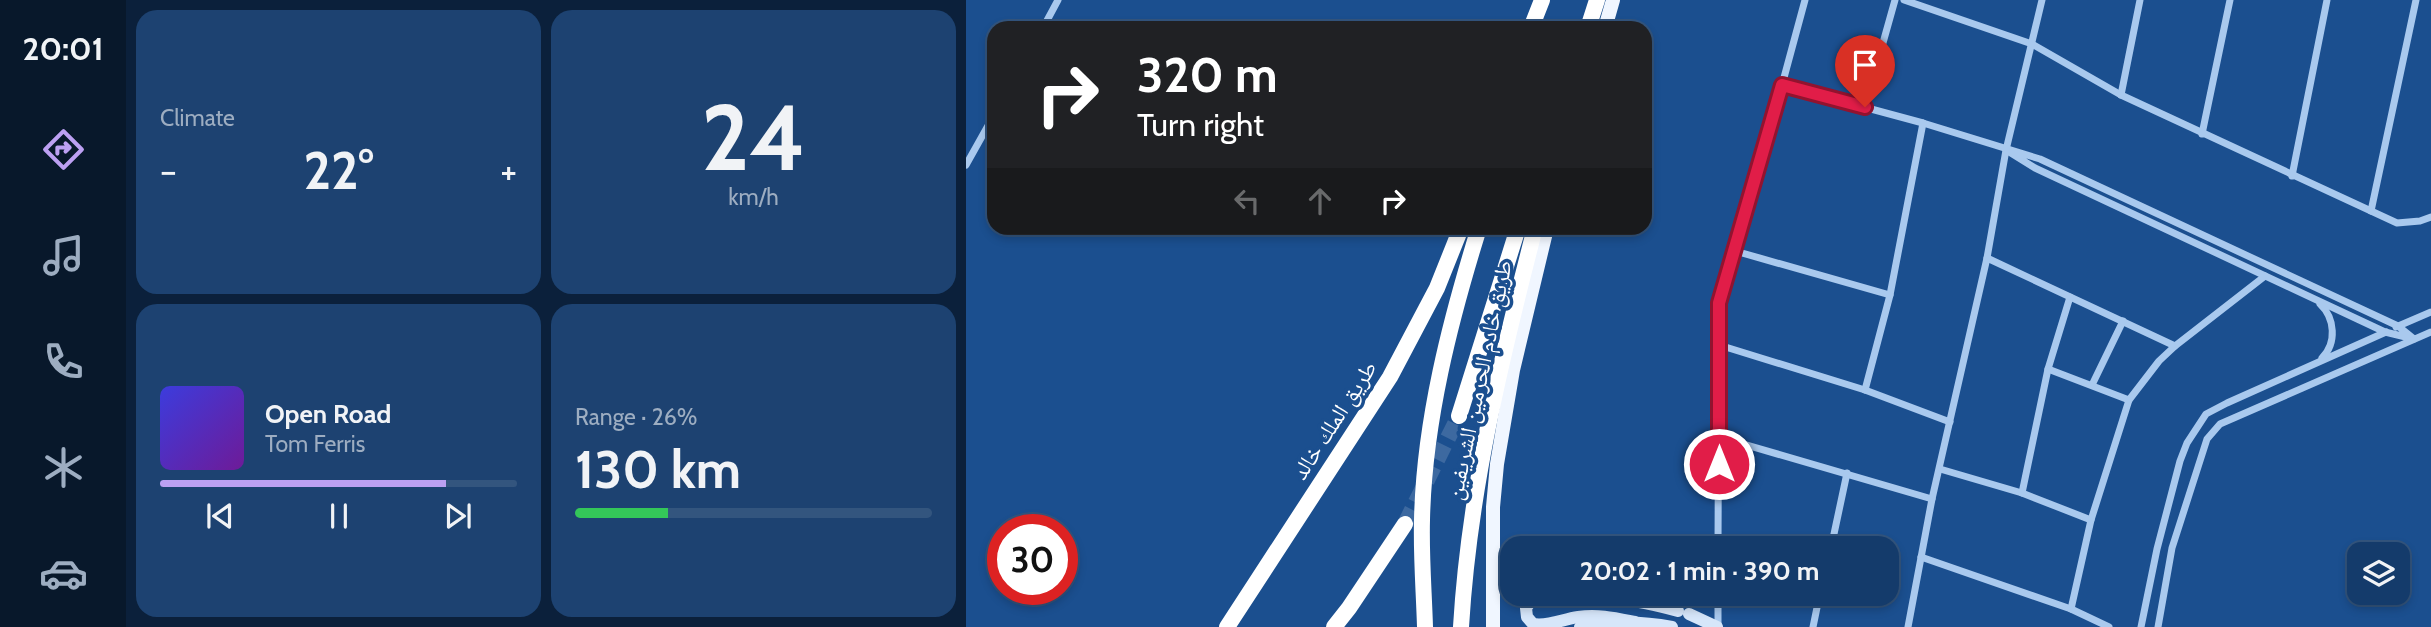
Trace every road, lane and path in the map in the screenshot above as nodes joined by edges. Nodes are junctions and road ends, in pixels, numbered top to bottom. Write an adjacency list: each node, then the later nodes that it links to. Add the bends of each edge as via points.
1 (1058, 0): 13 (street)
2 (1542, 0): 14 (highway)
3 (1597, 0): 15 (highway)
4 (1613, 0): 16 (main road)
5 (1805, 0): 18 (street)
6 (1895, 0): 20 (street)
7 (1904, 0): 17 (street)
8 (2042, 0): 17 (street)
9 (2140, 0): 19 (street)
10 (2230, 0): 23 (street)
11 (2327, 0): 26 (street)
12 (2416, 0): 27 (street)
13 (1047, 21)
14 (1535, 21)
15 (1590, 21)
16 (1607, 21)
17 (2032, 44): 19 (street); 24 (street)
18 (1782, 85): 20 (street); 34 (street)
19 (2122, 95): 23 (street)
20 (1865, 107): 21 (street)
21 (1923, 123): 24 (street); 37 (street)
22 (987, 128): 25 (street)
23 (2202, 134): 26 (street)
24 (2006, 150): 35 (street); 36 (street); 42 (street, via 2040,159)
25 (966, 166)
26 (2292, 176): 27 (street)
27 (2371, 211): 28 (street, via 2398,223 2420,222)
28 (2431, 216)
29 (1458, 235): 73 (highway, طريق الملك خالد, via 1437,288 1390,377)
30 (1477, 235): 75 (highway, طريق خادم الحرمين الشريفين, via 1456,304 1432,419 1422,520)
31 (1516, 235): 53 (highway)
32 (1533, 235): 76 (highway, طريق خادم الحرمين الشريفين, via 1486,429)
33 (1545, 235): 64 (main road, via 1508,397 1497,464)
34 (1735, 251): 37 (street); 46 (street, via 1719,303)
35 (1987, 258): 38 (street); 54 (street)
36 (2265, 276): 39 (street); 47 (street)
37 (1889, 296): 51 (street)
38 (2070, 297): 41 (street); 49 (street)
39 (2314, 299): 43 (street); 48 (street, via 2332,324 2332,344)
40 (2431, 312): 42 (street)
41 (2123, 321): 47 (street); 50 (street)
42 (2398, 326): 43 (street); 45 (street)
43 (2385, 332): 45 (street); 48 (street)
44 (2431, 332): 45 (street)
45 (2414, 339): 85 (street, via 2220,424 2207,439 2179,524)
46 (1719, 345): 51 (street); 55 (street)
47 (2175, 346): 52 (street)
48 (2316, 362): 84 (street, via 2206,414 2196,428 2180,461)
49 (2048, 369): 50 (street); 58 (street)
50 (2091, 386): 52 (street)
51 (1865, 390): 54 (street)
52 (2129, 400): 60 (street)
53 (1459, 416)
54 (1950, 422): 56 (street)
55 (1719, 437): 57 (street); 62 (street)
56 (1940, 470): 58 (street); 59 (street)
57 (1847, 473): 59 (street); 63 (street)
58 (2022, 493): 60 (street)
59 (1932, 499): 65 (street)
60 (2091, 520): 71 (street)
61 (1405, 524): 74 (highway)
62 (1718, 536)
63 (1833, 536)
64 (1493, 544): 66 (main road); 77 (main road)
65 (1921, 557): 71 (street); 82 (street)
66 (1500, 564)
67 (1527, 606): 72 (main road, via 1527,618 1533,624 1599,615)
68 (1653, 606): 80 (main road, via 1683,612)
69 (1718, 606): 80 (street)
70 (1818, 606): 81 (street)
71 (2071, 609): 83 (street)
72 (1635, 622): 78 (main road); 79 (main road)
73 (1227, 627)
74 (1334, 627)
75 (1425, 627)
76 (1461, 627)
77 (1493, 627)
78 (1580, 627)
79 (1672, 627)
80 (1717, 627)
81 (1813, 627)
82 (1908, 627)
83 (2109, 627)
84 (2141, 627)
85 (2158, 627)

